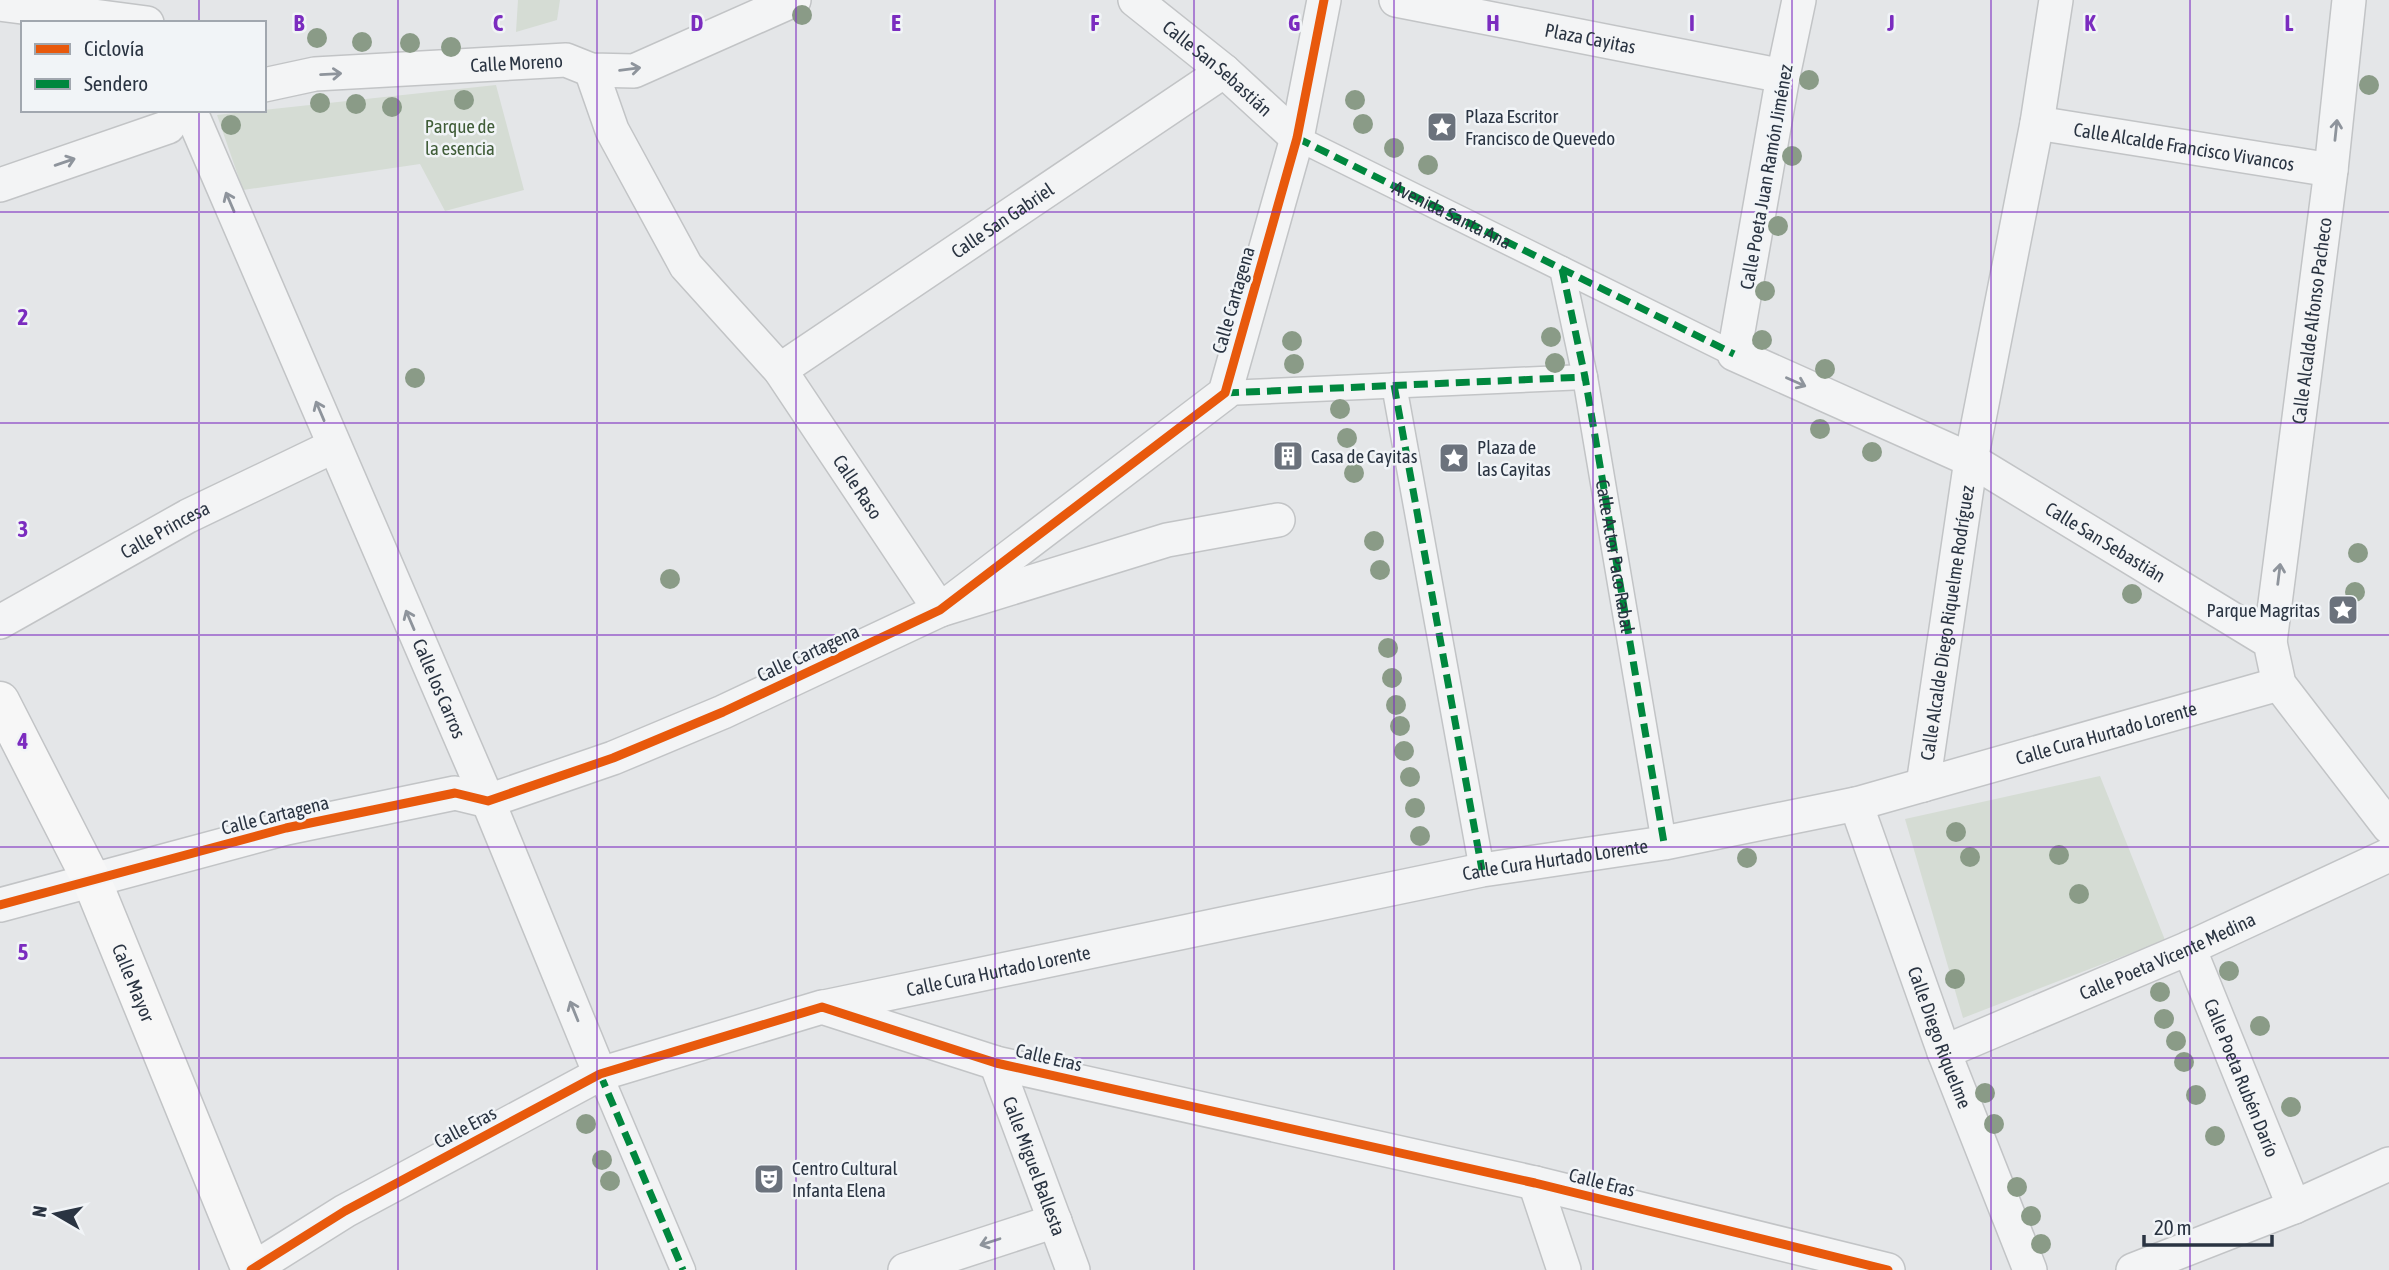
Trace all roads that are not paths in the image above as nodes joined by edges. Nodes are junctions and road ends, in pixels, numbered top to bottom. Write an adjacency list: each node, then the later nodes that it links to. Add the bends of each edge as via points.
1 (794, 0): 10 (street, Calle Moreno, one-way to 1, via 634,71)
2 (1135, 0): 11 (street, Calle San Sebastián)
3 (1324, 0): 17 (street)
4 (1396, 0): 12 (street, Plaza Cayitas)
5 (1799, 0): 12 (street, Calle Poeta Juan Ramón Jiménez)
6 (2056, 0): 16 (street, Calle Alcalde Diego Riquelme Rodríguez)
7 (2349, 0): 18 (street, Calle Alcalde Alfonso Pacheco, one-way to 7)
8 (0, 4): 9 (street)
9 (132, 21)
10 (591, 70): 13 (street, Calle Moreno, one-way to 10, via 315,75 566,60); 22 (street, Calle Raso, via 612,130 686,266)
11 (1224, 71): 17 (street, Calle San Sebastián); 22 (street, Calle San Gabriel)
12 (1783, 76): 21 (street, Calle Poeta Juan Ramón Jiménez)
13 (266, 85)
14 (179, 112): 19 (street, one-way to 14, via 168,127)
15 (191, 112): 26 (street, Calle los Carros, one-way to 15)
16 (2037, 122): 18 (street, Calle Alcalde Francisco Vivancos); 27 (street, Calle Alcalde Diego Riquelme Rodríguez)
17 (1297, 138): 20 (street, Avenida Santa Ana); 25 (street, Calle Cartagena)
18 (2331, 170): 31 (street, Calle Alcalde Alfonso Pacheco, one-way to 18)
19 (0, 185)
20 (1562, 269): 21 (street, Avenida Santa Ana); 23 (street, Calle Actor Paco Rabal)
21 (1734, 354): 27 (street, Calle San Sebastián, one-way to 27)
22 (780, 370): 29 (street, Calle Raso)
23 (1585, 377): 24 (street); 38 (street, Calle Actor Paco Rabal)
24 (1394, 385): 25 (street); 40 (street)
25 (1225, 393): 29 (street, Calle Cartagena)
26 (334, 446): 30 (street, Calle Princesa, via 188,516); 35 (street, Calle los Carros, one-way to 26)
27 (1971, 460): 31 (street, Calle San Sebastián); 34 (street, Calle Alcalde Diego Riquelme Rodríguez)
28 (1278, 520): 29 (street, via 1167,540)
29 (940, 610): 35 (street, Calle Cartagena, via 723,712 613,758)
30 (0, 622)
31 (2270, 642): 32 (street)
32 (2279, 684): 34 (street, Calle Cura Hurtado Lorente); 37 (street)
33 (0, 701): 41 (main road, Calle Mayor)
34 (1923, 785): 36 (street, Calle Cura Hurtado Lorente)
35 (488, 801): 41 (street, Calle Cartagena, via 455,793 286,828); 47 (street, Calle los Carros, one-way to 35)
36 (1856, 804): 38 (street, Calle Cura Hurtado Lorente); 45 (street, Calle Diego Riquelme)
37 (2389, 827)
38 (1664, 843): 40 (street, Calle Cura Hurtado Lorente)
39 (2389, 855): 43 (street, Calle Poeta Vicente Medina)
40 (1482, 870): 44 (street, Calle Cura Hurtado Lorente)
41 (92, 881): 42 (street, Calle Cartagena); 53 (main road, Calle Mayor)
42 (0, 905)
43 (2189, 948): 45 (street, Calle Poeta Vicente Medina); 50 (street, Calle Poeta Rubén Darío)
44 (822, 1007): 46 (street, Calle Eras); 47 (street, Calle Eras)
45 (1944, 1052): 58 (street, Calle Diego Riquelme)
46 (996, 1063): 49 (street, Calle Eras); 51 (street, Calle Miguel Ballesta)
47 (600, 1074): 53 (street, Calle Eras, via 345,1212); 54 (street, Calle los Carros)
48 (2389, 1164): 50 (street)
49 (1535, 1183): 52 (street, Calle Eras); 57 (street)
50 (2294, 1207): 59 (street)
51 (1055, 1221): 55 (street, one-way to 55); 56 (street, Calle Miguel Ballesta)
52 (1867, 1268)
53 (251, 1270)
54 (683, 1270)
55 (905, 1270)
56 (1073, 1270)
57 (1564, 1270)
58 (2030, 1270)
59 (2133, 1270)

